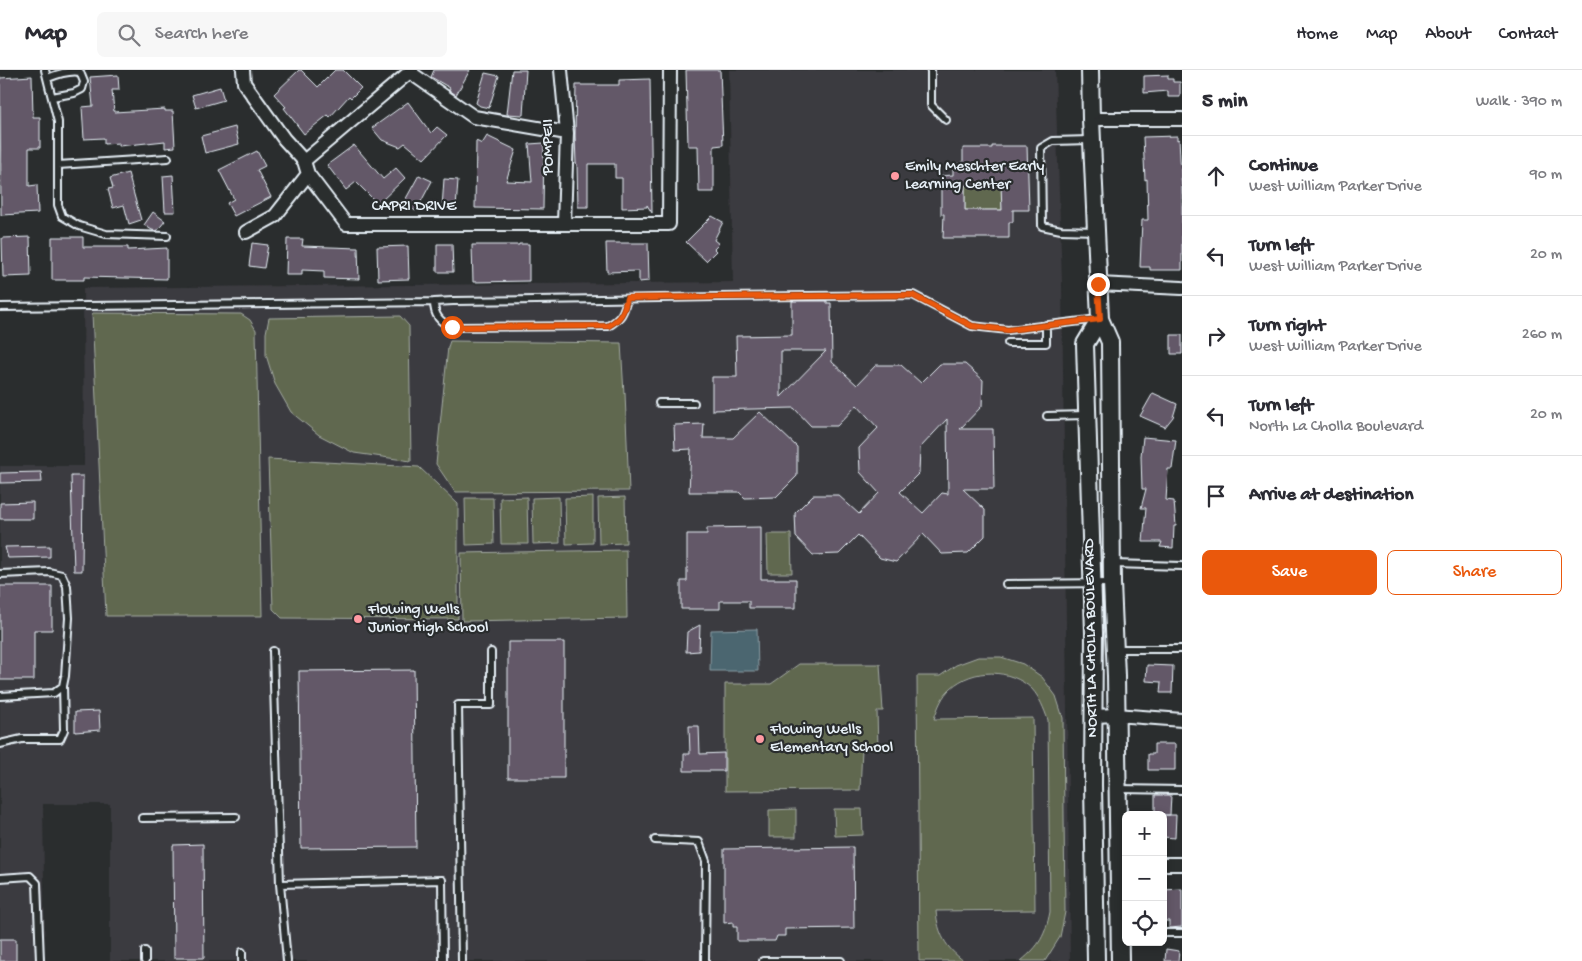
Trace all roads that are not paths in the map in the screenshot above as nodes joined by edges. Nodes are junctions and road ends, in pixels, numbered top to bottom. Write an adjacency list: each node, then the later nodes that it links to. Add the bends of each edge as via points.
1 (45, 70): 8 (lane)
2 (243, 70): 17 (street, CAPRI DRIVE, via 244,83)
3 (561, 70): 13 (street, POMPEII)
4 (670, 70): 18 (street, CAPRI DRIVE, via 669,224)
5 (931, 70): 12 (lane, via 931,105)
6 (1090, 70): 10 (street, NORTH LA CHOLLA BOULEVARD)
7 (412, 72): 13 (street, via 474,117); 17 (street)
8 (48, 78): 9 (lane); 9 (lane, via 77,70 84,82 82,89 74,93)
9 (52, 97): 16 (lane, via 58,122)
10 (1091, 119): 11 (street); 14 (street, NORTH LA CHOLLA BOULEVARD)
11 (1182, 119)
12 (946, 120)
13 (568, 133): 18 (street, POMPEII)
14 (1092, 140): 19 (street, NORTH LA CHOLLA BOULEVARD); 19 (lane, via 1053,141 1041,148 1042,226)
15 (168, 158): 16 (lane)
16 (58, 165): 21 (lane, via 58,205 62,216 79,226 106,234)
17 (306, 168): 18 (street, CAPRI DRIVE, via 346,224); 20 (street, via 275,216)
18 (564, 224)
19 (1096, 231): 22 (street, NORTH LA CHOLLA BOULEVARD)
20 (246, 232)
21 (167, 236)
22 (1098, 284): 23 (street); 27 (street, NORTH LA CHOLLA BOULEVARD)
23 (1182, 288)
24 (627, 298): 25 (lane); 25 (lane, via 618,321 608,326 452,327 441,322 434,312); 28 (lane, via 912,295 972,326 1008,330)
25 (434, 302): 26 (lane)
26 (0, 307)
27 (1100, 319): 28 (lane); 33 (street, NORTH LA CHOLLA BOULEVARD, via 1085,344); 34 (street, NORTH LA CHOLLA BOULEVARD, via 1110,342)
28 (1046, 325): 29 (lane, via 1046,343)
29 (1008, 343)
30 (659, 403): 31 (lane)
31 (694, 403)
32 (1047, 416): 33 (lane)
33 (1088, 416): 39 (street, NORTH LA CHOLLA BOULEVARD)
34 (1112, 564): 35 (lane); 37 (street, NORTH LA CHOLLA BOULEVARD)
35 (1182, 566)
36 (0, 574): 44 (lane, via 49,572 62,575 67,586 69,618)
37 (1112, 583): 39 (lane); 40 (street, NORTH LA CHOLLA BOULEVARD)
38 (1006, 584): 39 (lane)
39 (1092, 584): 46 (street, NORTH LA CHOLLA BOULEVARD)
40 (1115, 649): 41 (lane); 47 (street, NORTH LA CHOLLA BOULEVARD)
41 (1182, 649)
42 (273, 651): 59 (lane)
43 (491, 652): 70 (lane, via 491,704 458,705)
44 (63, 686): 45 (lane, via 54,693); 49 (lane, via 64,730 60,739 22,739)
45 (0, 696)
46 (1094, 716): 47 (street); 74 (street, NORTH LA CHOLLA BOULEVARD)
47 (1116, 716): 48 (street); 50 (street, NORTH LA CHOLLA BOULEVARD)
48 (1182, 720)
49 (0, 744)
50 (1117, 789): 51 (lane); 55 (street, NORTH LA CHOLLA BOULEVARD)
51 (1182, 790)
52 (236, 817): 53 (lane)
53 (142, 818)
54 (655, 840): 71 (lane, via 699,842 706,861)
55 (1122, 863)
56 (1167, 864): 57 (street)
57 (1182, 864)
58 (0, 878): 65 (lane, via 30,876 38,883)
59 (280, 884): 68 (lane); 69 (lane, via 442,880)
60 (1167, 933): 61 (lane)
61 (1182, 933)
62 (1122, 942): 75 (street, NORTH LA CHOLLA BOULEVARD)
63 (145, 951): 66 (lane)
64 (242, 952): 67 (lane)
65 (40, 961)
66 (145, 961)
67 (242, 961)
68 (286, 961)
69 (443, 961)
70 (462, 961)
71 (705, 961)
72 (763, 961): 73 (lane)
73 (841, 961)
74 (1096, 961)
75 (1120, 961)

